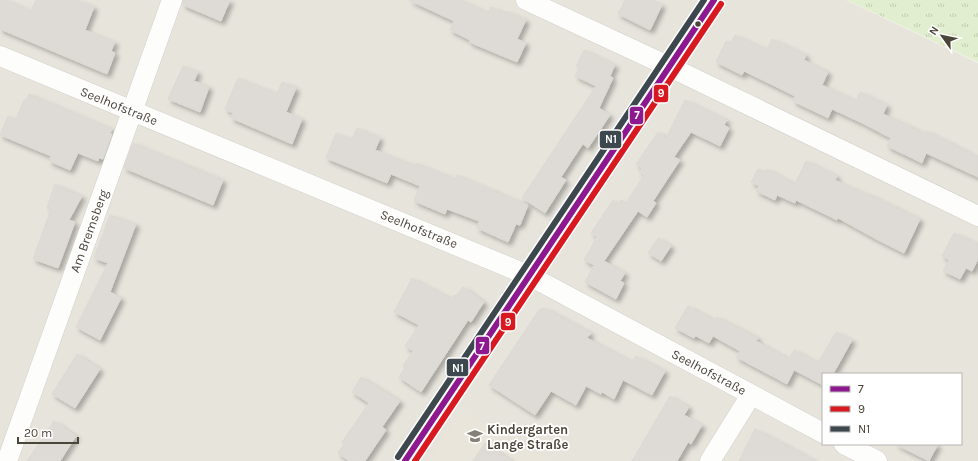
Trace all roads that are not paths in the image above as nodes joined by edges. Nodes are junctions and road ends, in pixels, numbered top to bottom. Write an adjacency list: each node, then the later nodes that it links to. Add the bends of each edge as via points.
1 (172, 0): 6 (street, Am Bremsberg)
2 (526, 0): 5 (street)
3 (714, 0): 5 (street)
4 (0, 56): 6 (street, Seelhofstraße)
5 (670, 67): 7 (street); 8 (street)
6 (132, 111): 8 (street, Seelhofstraße); 12 (street, Am Bremsberg)
7 (978, 216)
8 (530, 276): 9 (street, Seelhofstraße); 13 (street)
9 (751, 395): 10 (street, Seelhofstraße); 14 (street)
10 (822, 432)
11 (846, 445): 15 (street)
12 (7, 461)
13 (405, 461)
14 (710, 461)
15 (877, 461)

